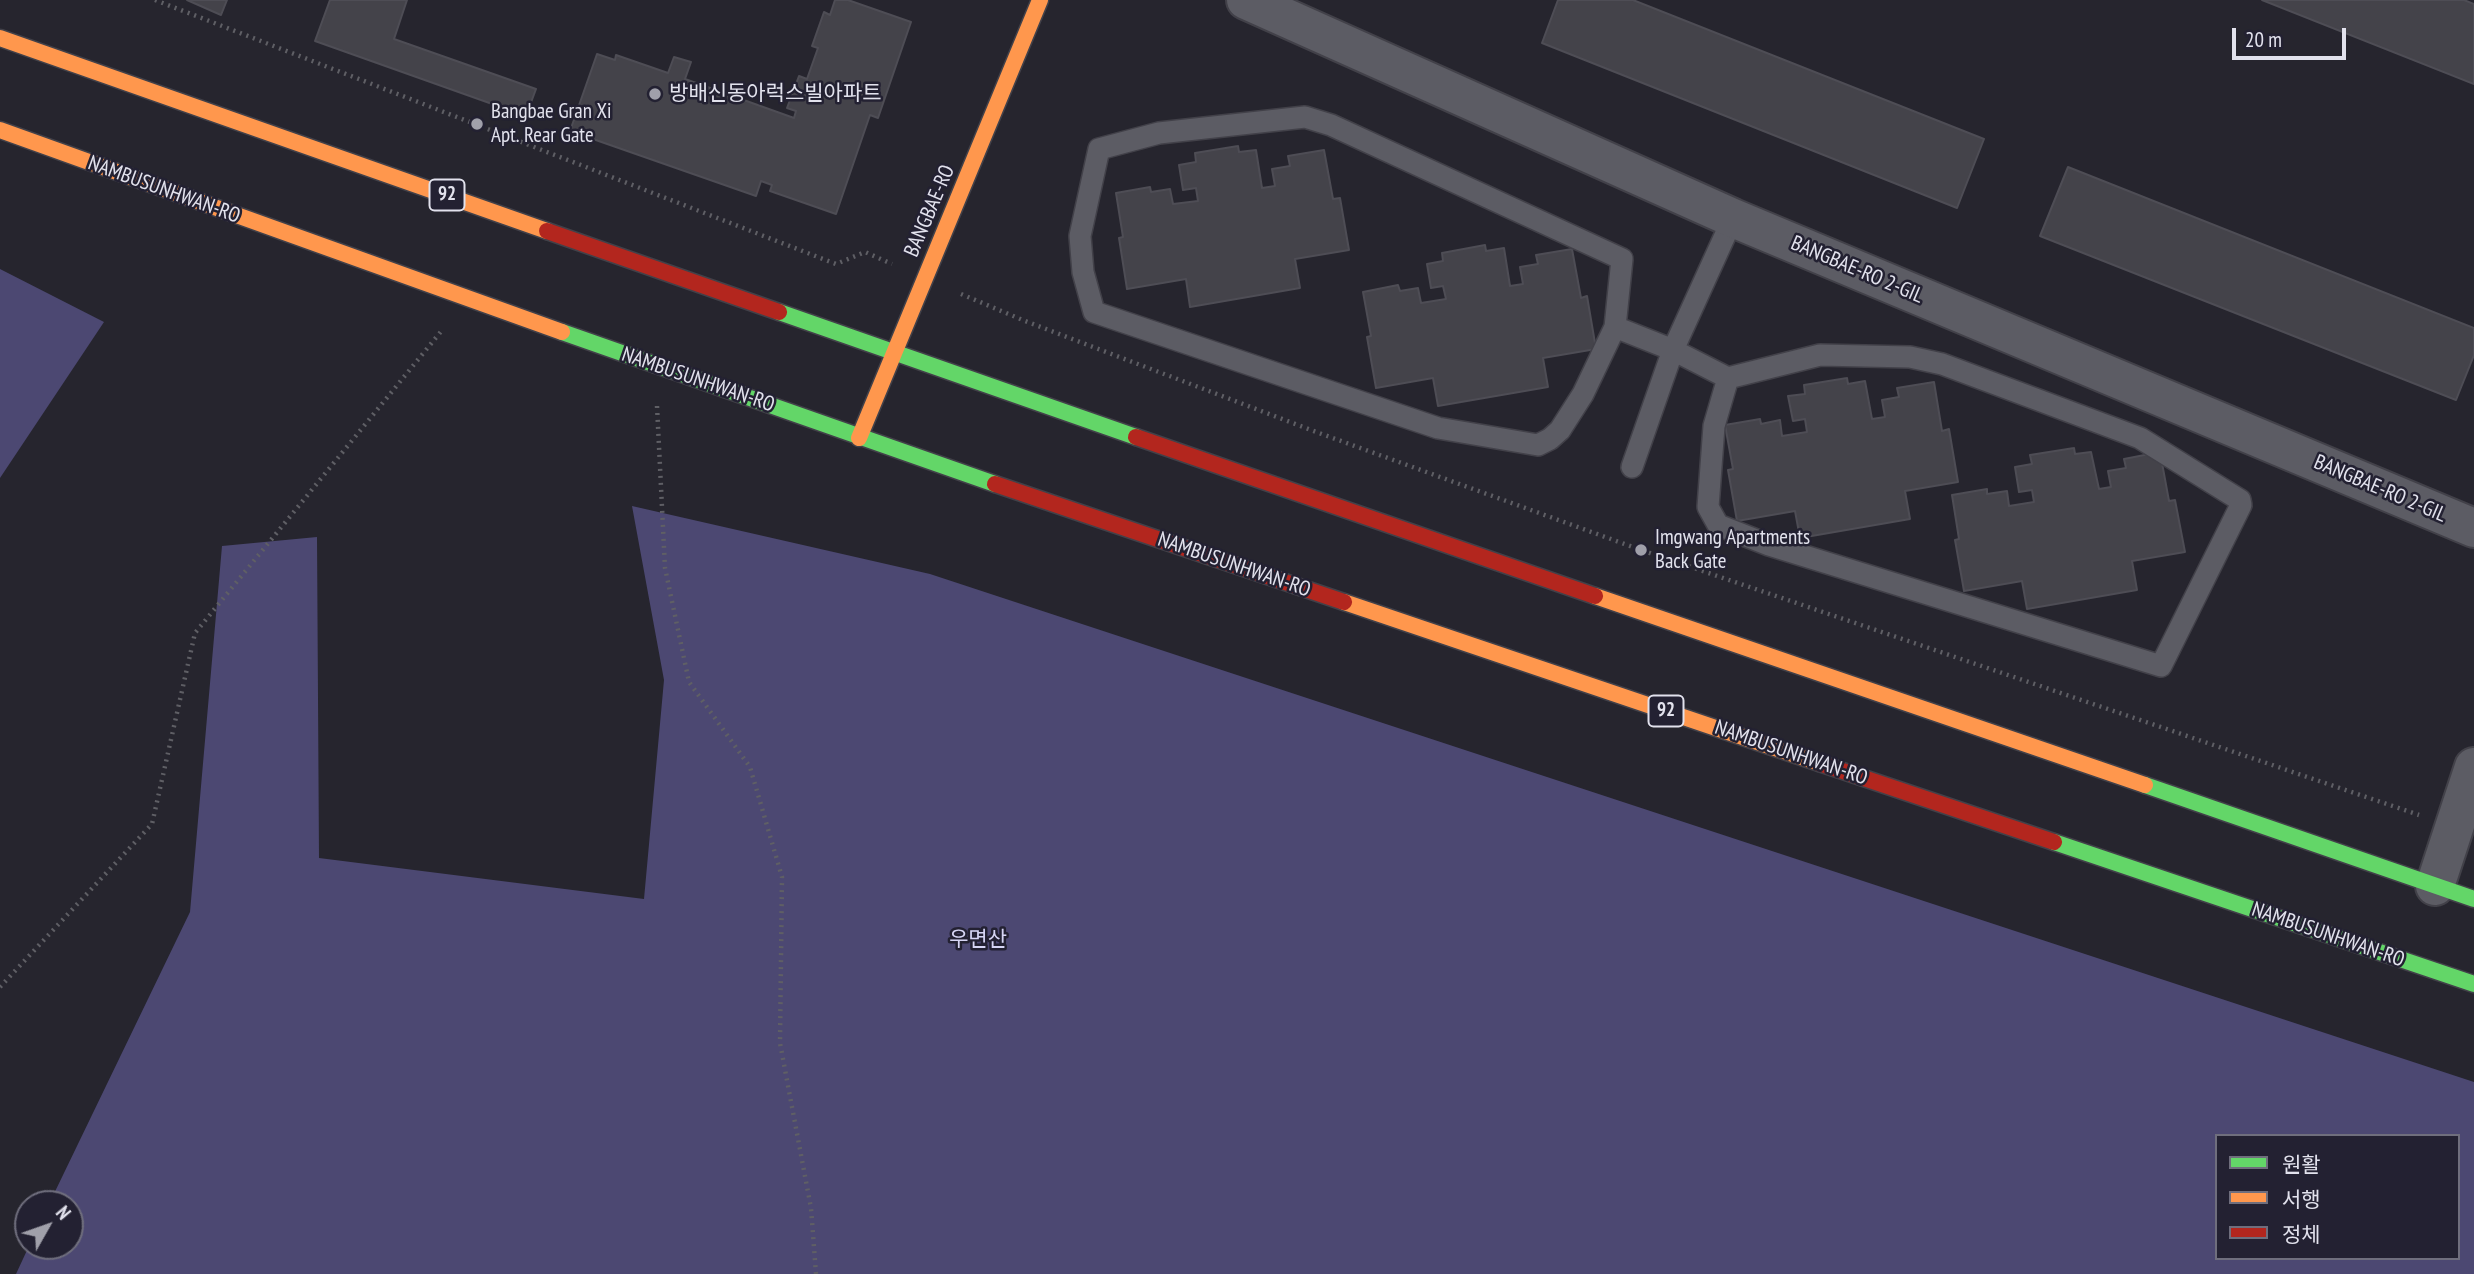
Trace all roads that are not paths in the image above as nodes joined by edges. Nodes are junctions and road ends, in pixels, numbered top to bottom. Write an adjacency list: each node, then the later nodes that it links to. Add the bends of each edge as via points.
1 (1040, 0): 8 (main road, BANGBAE-RO)
2 (1246, 0): 5 (street, BANGBAE-RO 2-GIL)
3 (0, 38): 8 (main road, 92)
4 (0, 130): 10 (main road, NAMBUSUNHWAN-RO / 92)
5 (1733, 218): 7 (lane); 12 (street, BANGBAE-RO 2-GIL)
6 (1615, 327): 6 (lane, via 1622,259 1331,125 1305,117 1159,133 1098,149 1080,236 1083,272 1094,312 1438,428 1538,445 1560,430); 7 (lane)
7 (1673, 350): 9 (lane); 11 (lane)
8 (894, 352): 10 (main road, BANGBAE-RO); 14 (main road, 92)
9 (1728, 378): 9 (lane, via 1714,426 1708,507 1718,525 1769,545 2161,666 2241,505 2240,500 2140,438 1942,364 1910,357 1820,355)
10 (859, 438): 16 (main road, NAMBUSUNHWAN-RO / 92)
11 (1632, 467)
12 (2474, 528)
13 (2474, 767): 14 (street)
14 (2435, 886): 15 (main road, 92)
15 (2474, 899)
16 (2474, 984)

